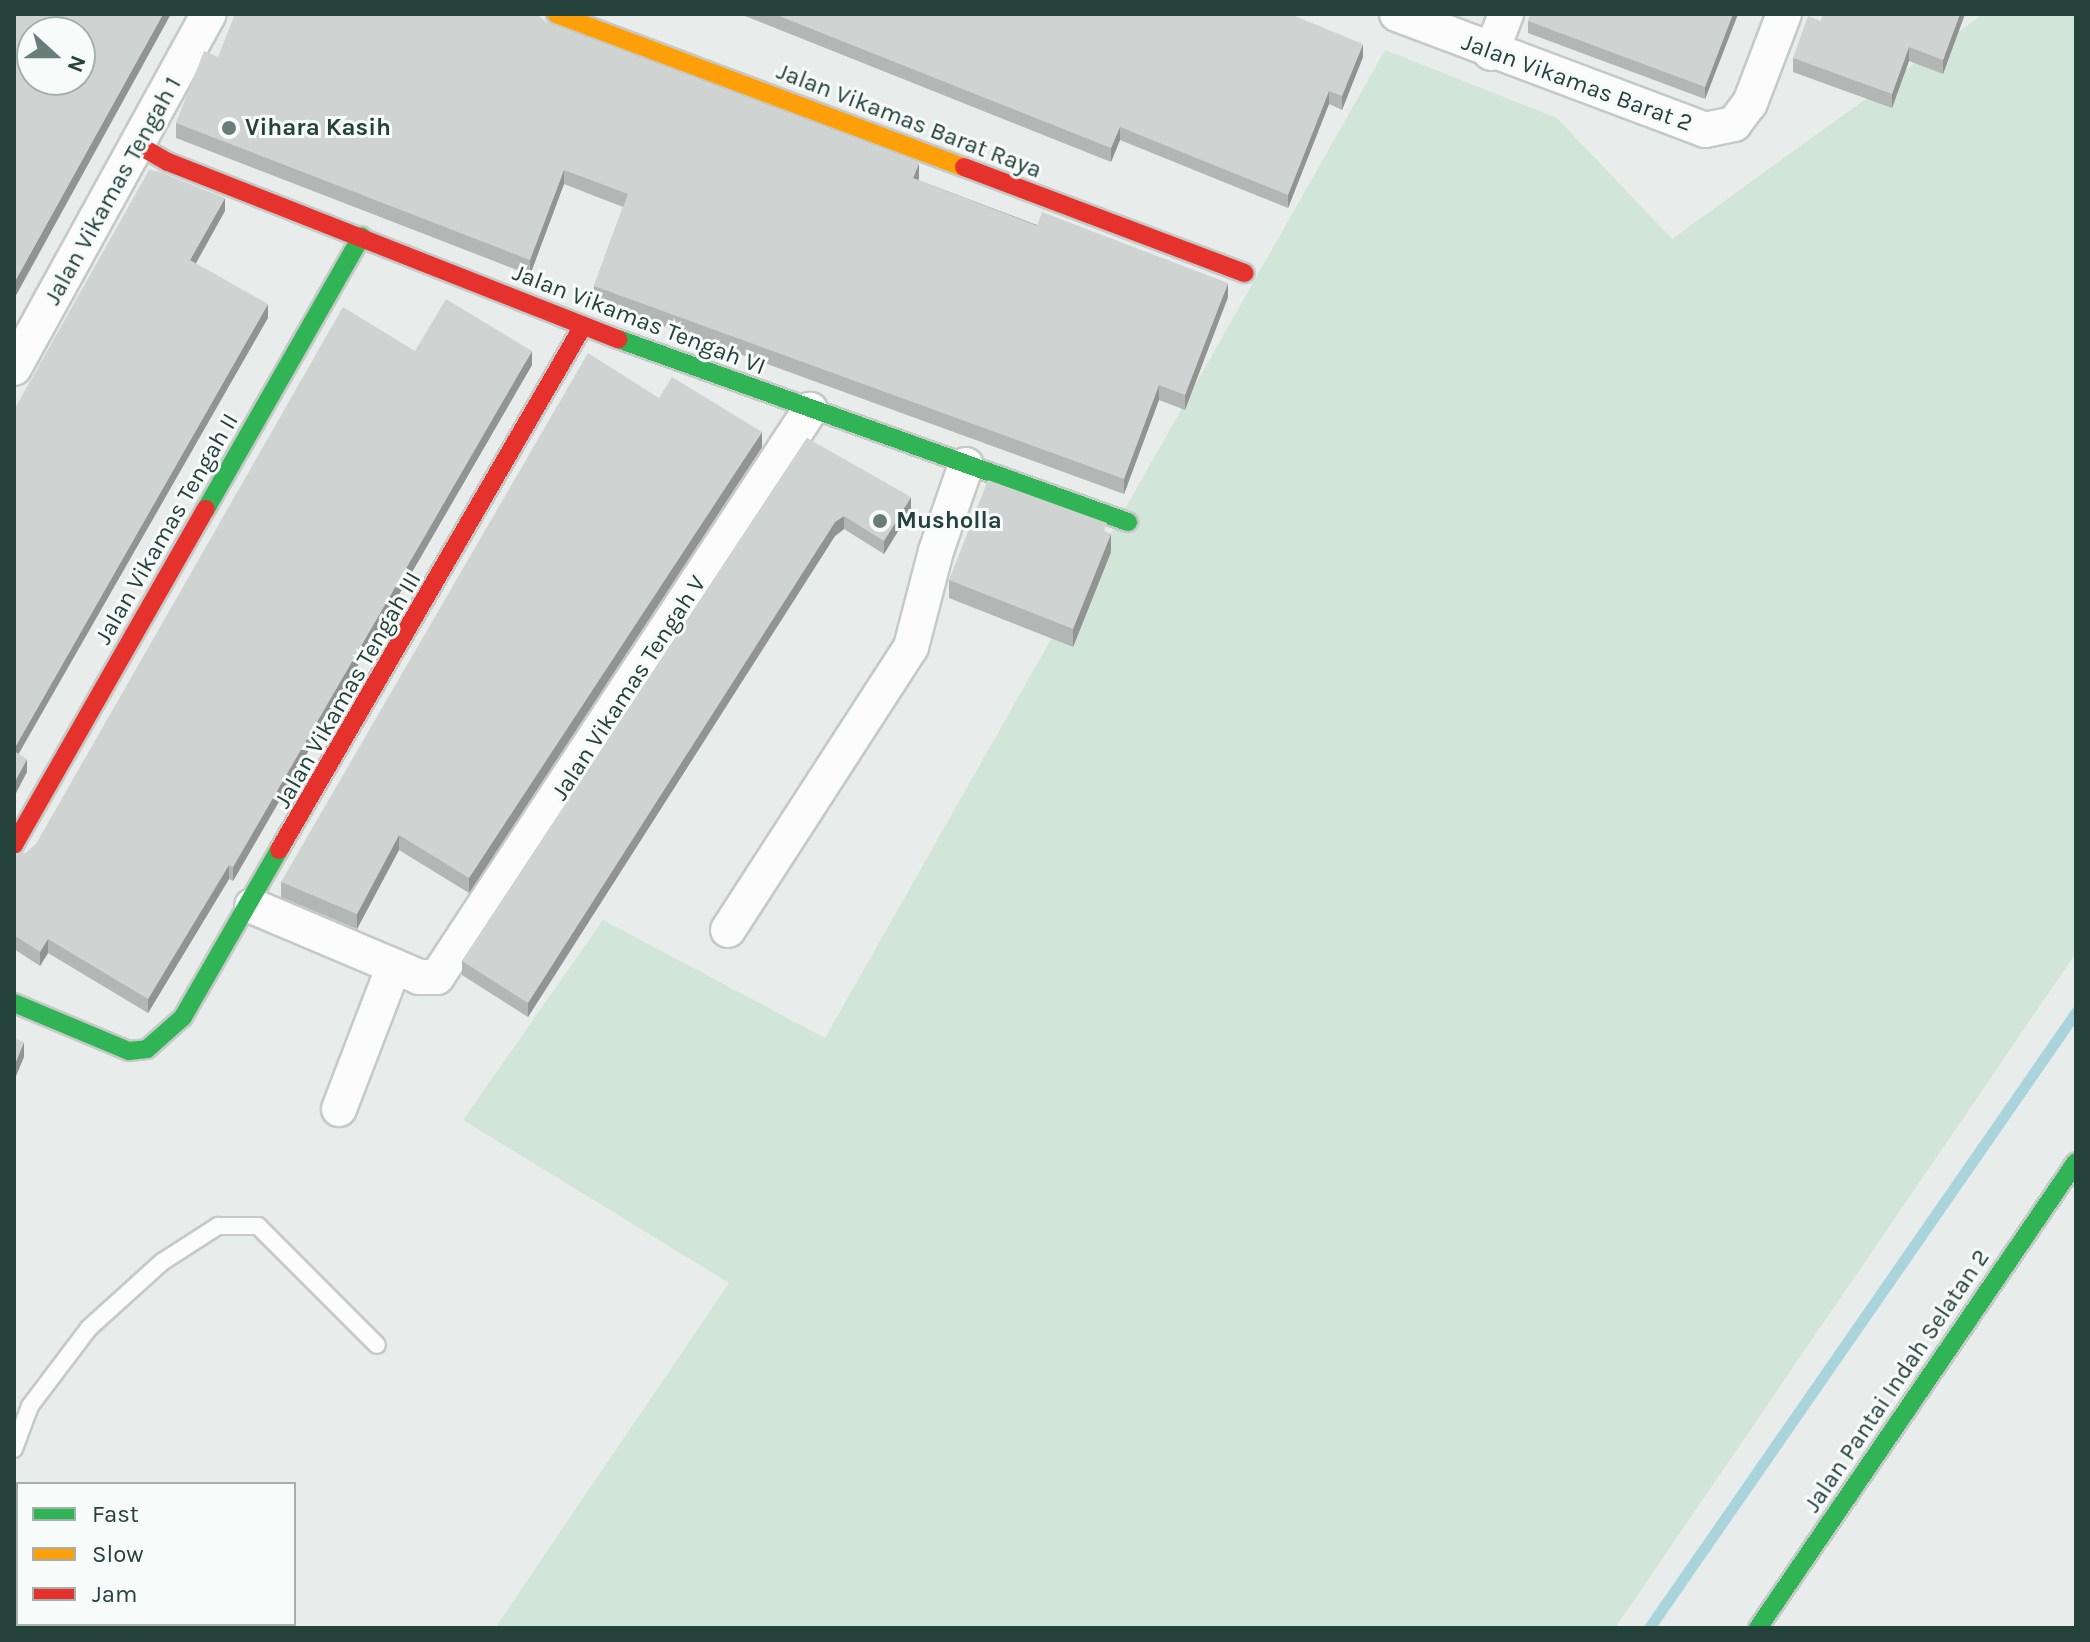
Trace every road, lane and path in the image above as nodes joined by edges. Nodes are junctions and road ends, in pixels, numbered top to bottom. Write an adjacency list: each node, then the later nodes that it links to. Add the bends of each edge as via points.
1 (209, 14): 7 (street, Jalan Vikamas Tengah 1)
2 (556, 14): 9 (street, Jalan Vikamas Barat Raya)
3 (1397, 14): 6 (street, Jalan Vikamas Barat 2)
4 (1506, 14): 6 (street)
5 (1784, 14): 6 (street, Jalan Vikamas Barat 2, via 1750,103 1734,124 1705,130)
6 (1491, 53)
7 (140, 146): 8 (street, Jalan Vikamas Tengah VI, via 168,162); 11 (street, Jalan Vikamas Tengah 1)
8 (362, 236): 10 (street, Jalan Vikamas Tengah VI); 15 (street, Jalan Vikamas Tengah II)
9 (1245, 273)
10 (583, 326): 12 (street, Jalan Vikamas Tengah VI); 16 (street, Jalan Vikamas Tengah III)
11 (14, 368)
12 (810, 410): 13 (street, Jalan Vikamas Tengah VI); 18 (street, Jalan Vikamas Tengah V, via 448,967 437,977 419,977)
13 (966, 465): 14 (street, Jalan Vikamas Tengah VI); 17 (street, via 911,647)
14 (1128, 522)
15 (14, 845)
16 (252, 906): 18 (street); 19 (street, Jalan Vikamas Tengah III, via 183,1017 147,1049 129,1051)
17 (728, 930)
18 (394, 966): 20 (street)
19 (14, 1003)
20 (339, 1109)
21 (2076, 1162): 24 (street, Jalan Pantai Indah Selatan 2)
22 (377, 1345): 23 (lane, via 258,1226 218,1226 162,1262 89,1328 30,1406)
23 (14, 1449)
24 (1758, 1628)

